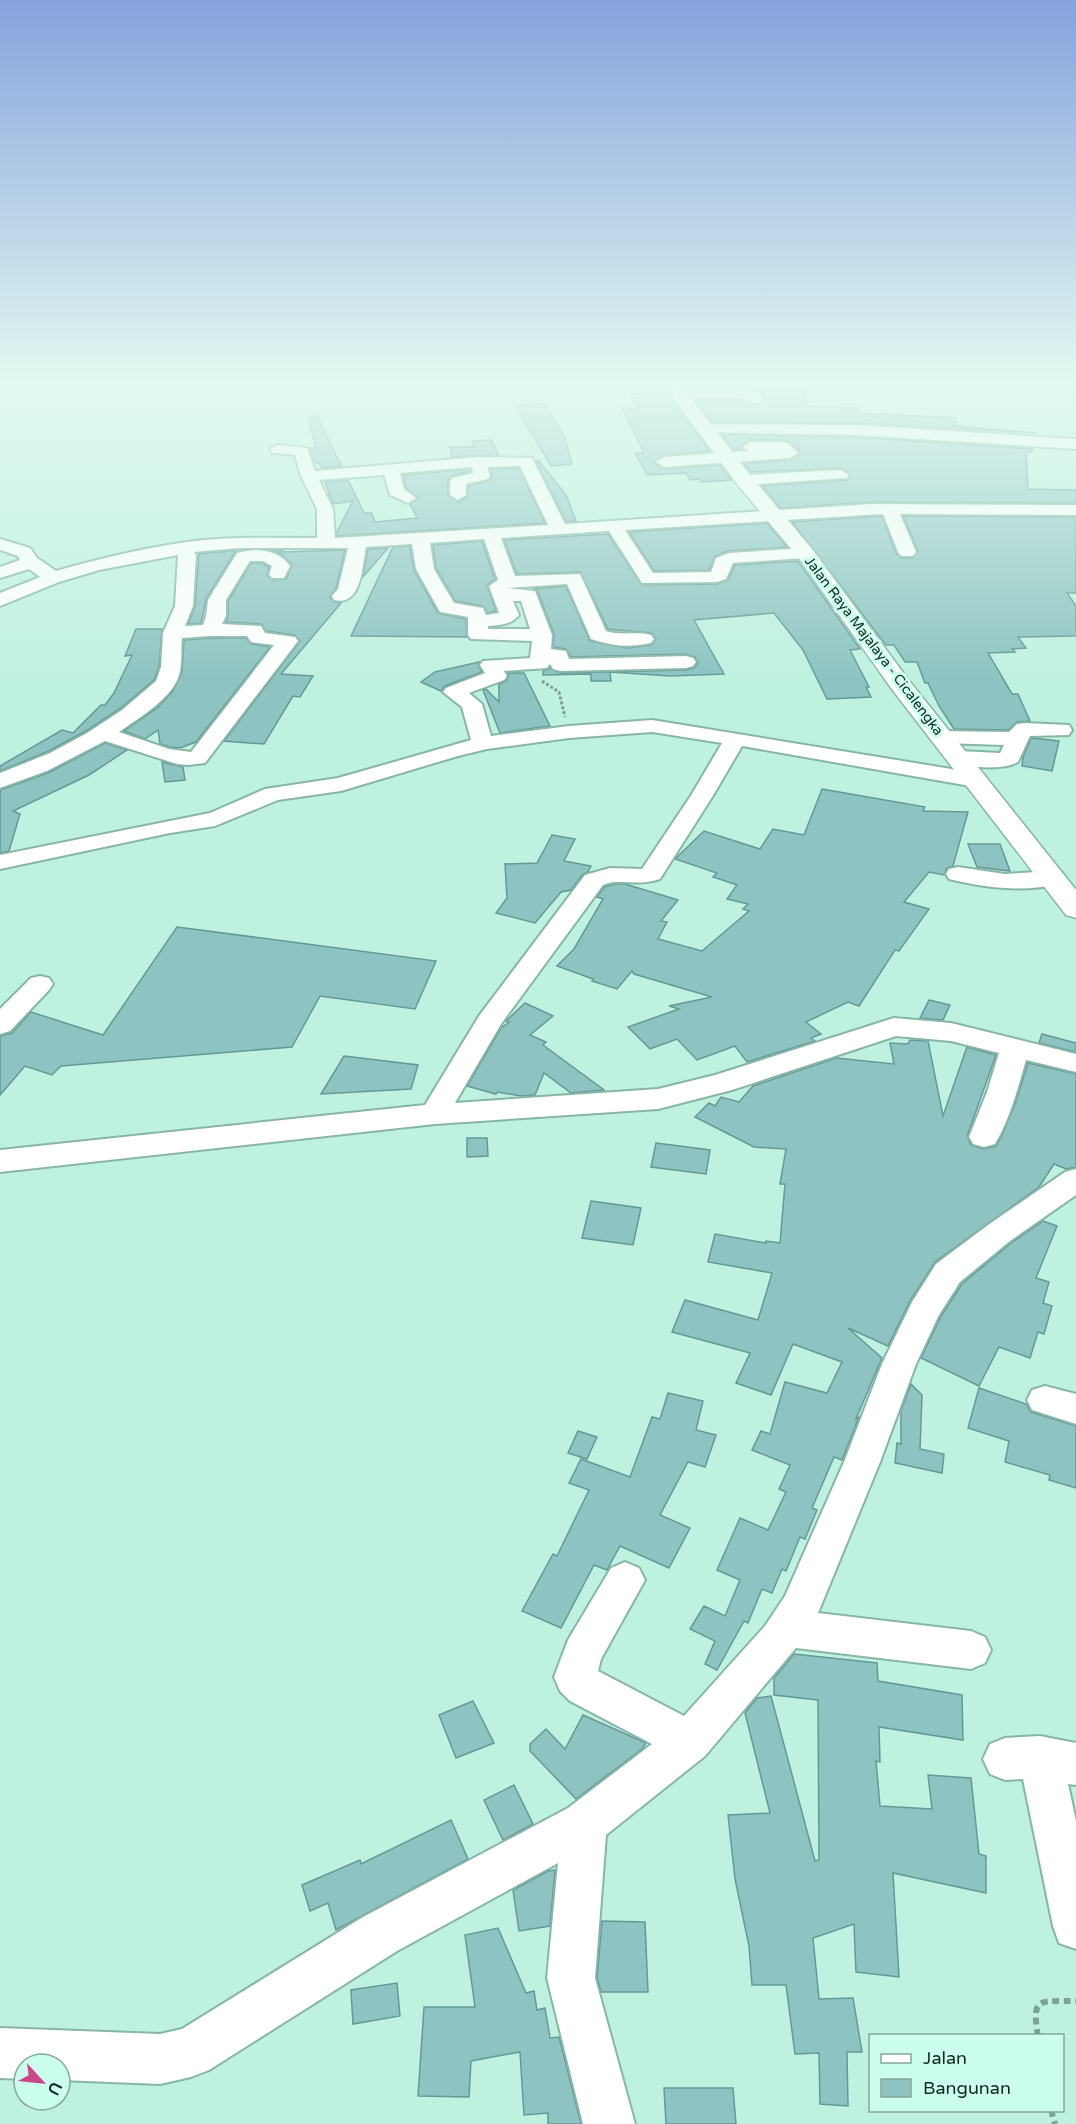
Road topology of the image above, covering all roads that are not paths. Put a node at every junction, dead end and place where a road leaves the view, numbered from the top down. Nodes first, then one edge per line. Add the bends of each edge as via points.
1 (313, 483) edge
2 (394, 483) edge
3 (458, 483) edge
4 (535, 483) edge
5 (747, 483) edge
6 (458, 495) dead end
7 (408, 498) dead end
8 (889, 509) junction
9 (1076, 510) edge
10 (773, 515) junction
11 (614, 525) junction
12 (559, 529) junction
13 (491, 533) junction
14 (420, 538) junction
15 (358, 542) junction
16 (326, 543) junction
17 (0, 544) edge
18 (183, 548) junction
19 (260, 549) junction
20 (907, 552) dead end
21 (805, 553) junction
22 (12, 567) edge
23 (278, 574) dead end
24 (53, 578) junction
25 (505, 589) junction
26 (341, 596) dead end
27 (0, 600) edge
28 (479, 622) junction
29 (210, 630) junction
30 (172, 633) junction
31 (644, 639) dead end
32 (548, 652) junction
33 (686, 662) dead end
34 (1061, 730) dead end
35 (103, 733) junction
36 (942, 737) junction
37 (735, 738) junction
38 (1015, 739) junction
39 (486, 743) junction
40 (959, 758) junction
41 (976, 780) junction
42 (0, 781) edge
43 (0, 862) edge
44 (958, 874) dead end
45 (1053, 878) junction
46 (1076, 909) edge
47 (40, 984) dead end
48 (0, 1025) edge
49 (1015, 1048) junction
50 (1076, 1063) edge
51 (435, 1114) junction
52 (984, 1137) dead end
53 (0, 1161) edge
54 (1076, 1180) edge
55 (625, 1580) dead end
56 (787, 1629) junction
57 (971, 1650) dead end
58 (690, 1741) junction
59 (1040, 1760) edge
60 (584, 1824) junction
61 (1076, 1926) edge
62 (0, 2053) edge
63 (609, 2124) edge

1 - 16 street via 326,509
2 - 7 street via 396,492
3 - 6 street
4 - 12 street
5 - 10 main road, Jalan Raya Majalaya - Cicalengka
8 - 9 street
8 - 10 street
8 - 20 street
10 - 11 street
10 - 21 main road, Jalan Raya Majalaya - Cicalengka
11 - 12 street
11 - 21 street via 648,579 716,577 722,562 729,558
12 - 13 street
13 - 14 street
13 - 25 street
14 - 15 street
14 - 28 street via 425,569 447,608 475,611
15 - 16 street
15 - 26 street via 347,592
16 - 19 street
17 - 22 street via 24,552
18 - 19 street
18 - 24 street
18 - 30 street via 187,555 184,606
19 - 23 street via 279,562
19 - 29 street via 243,557 232,574 217,600
21 - 36 main road, Jalan Raya Majalaya - Cicalengka
22 - 24 street
24 - 27 street
25 - 28 street via 509,616
25 - 31 street via 574,578 598,635 617,641
25 - 32 street via 528,595
28 - 32 street via 479,636
29 - 30 street
29 - 35 street via 254,630 258,639 288,641 199,756 187,758 146,749
30 - 35 street via 172,665 164,683
32 - 33 street
32 - 39 street via 538,664 490,665 497,676 453,692 472,704 482,741
34 - 38 street via 1025,729
35 - 42 street via 32,770
36 - 38 street
36 - 40 main road, Jalan Raya Majalaya - Cicalengka
37 - 39 street via 652,726
37 - 41 street
37 - 51 street via 651,874 637,878 609,873 594,880 494,1013 458,1066
38 - 40 street via 1010,757 1005,760
39 - 43 street via 341,784 273,794 216,819
40 - 41 main road, Jalan Raya Majalaya - Cicalengka
41 - 45 main road, Jalan Raya Majalaya - Cicalengka
44 - 45 street via 1007,883
45 - 46 main road, Jalan Raya Majalaya - Cicalengka
47 - 48 street
49 - 50 street
49 - 51 street via 951,1032 894,1027 722,1083 658,1099
49 - 52 street
51 - 53 street
54 - 56 street via 948,1273 924,1311 899,1364 862,1462 800,1608
55 - 58 street via 583,1653 575,1677 585,1687
56 - 57 street
56 - 58 street
58 - 60 street
59 - 61 street
60 - 62 street via 380,1934 191,2052 160,2059
60 - 63 street via 571,1978

